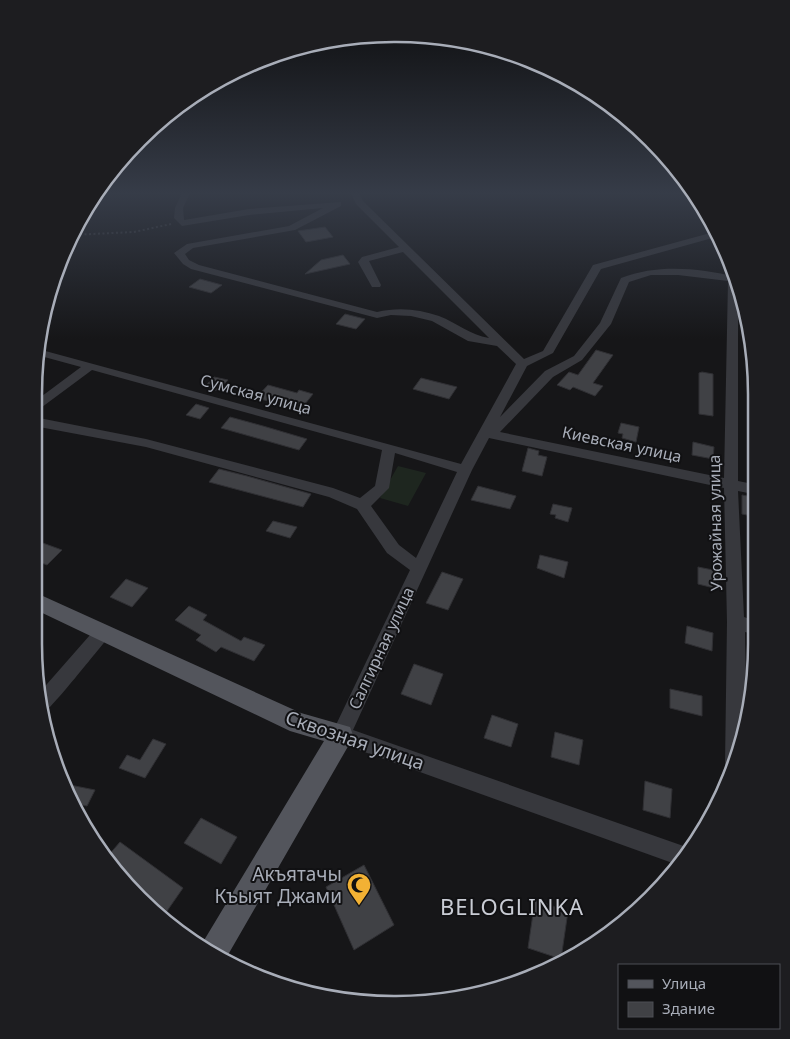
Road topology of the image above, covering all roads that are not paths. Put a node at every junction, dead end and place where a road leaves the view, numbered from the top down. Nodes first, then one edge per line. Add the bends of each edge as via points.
1 (216, 241) edge
2 (400, 241) edge
3 (688, 241) edge
4 (406, 248) junction
5 (728, 278) edge
6 (376, 284) dead end
7 (733, 296) edge
8 (500, 343) junction
9 (45, 354) edge
10 (522, 364) junction
11 (90, 366) junction
12 (42, 402) edge
13 (42, 424) edge
14 (487, 433) junction
15 (389, 447) junction
16 (465, 470) junction
17 (731, 484) junction
18 (748, 487) edge
19 (362, 505) junction
20 (418, 567) junction
21 (42, 604) edge
22 (736, 622) junction
23 (748, 626) edge
24 (103, 632) junction
25 (47, 698) edge
26 (735, 734) edge
27 (341, 735) junction
28 (678, 855) edge
29 (216, 947) edge

1 - 8 street via 190,246 179,253 195,267 377,315 411,313 436,319 472,339
2 - 4 street
3 - 10 street via 597,267 547,353
4 - 6 street via 365,259 363,262
4 - 8 street
5 - 14 street, Урожайная улица via 656,272 625,280 605,324 578,358 549,374
7 - 17 street, Урожайная улица
8 - 10 street
9 - 11 street, Сумская улица
10 - 14 street, Салгирная улица
11 - 12 street
11 - 15 street, Сумская улица
13 - 19 street via 146,443 333,493
14 - 16 street, Салгирная улица
14 - 17 street, Киевская улица
15 - 16 street, Сумская улица
15 - 19 street via 382,488
16 - 20 street, Салгирная улица
17 - 18 street, Киевская улица
17 - 22 street, Урожайная улица
19 - 20 street via 393,548
20 - 27 street, Салгирная улица
21 - 24 main road, Сквозная улица
22 - 23 street
22 - 26 street, Урожайная улица
24 - 25 street
24 - 27 main road, Сквозная улица via 298,723
27 - 28 street, Сквозная улица
27 - 29 main road, Салгирная улица

